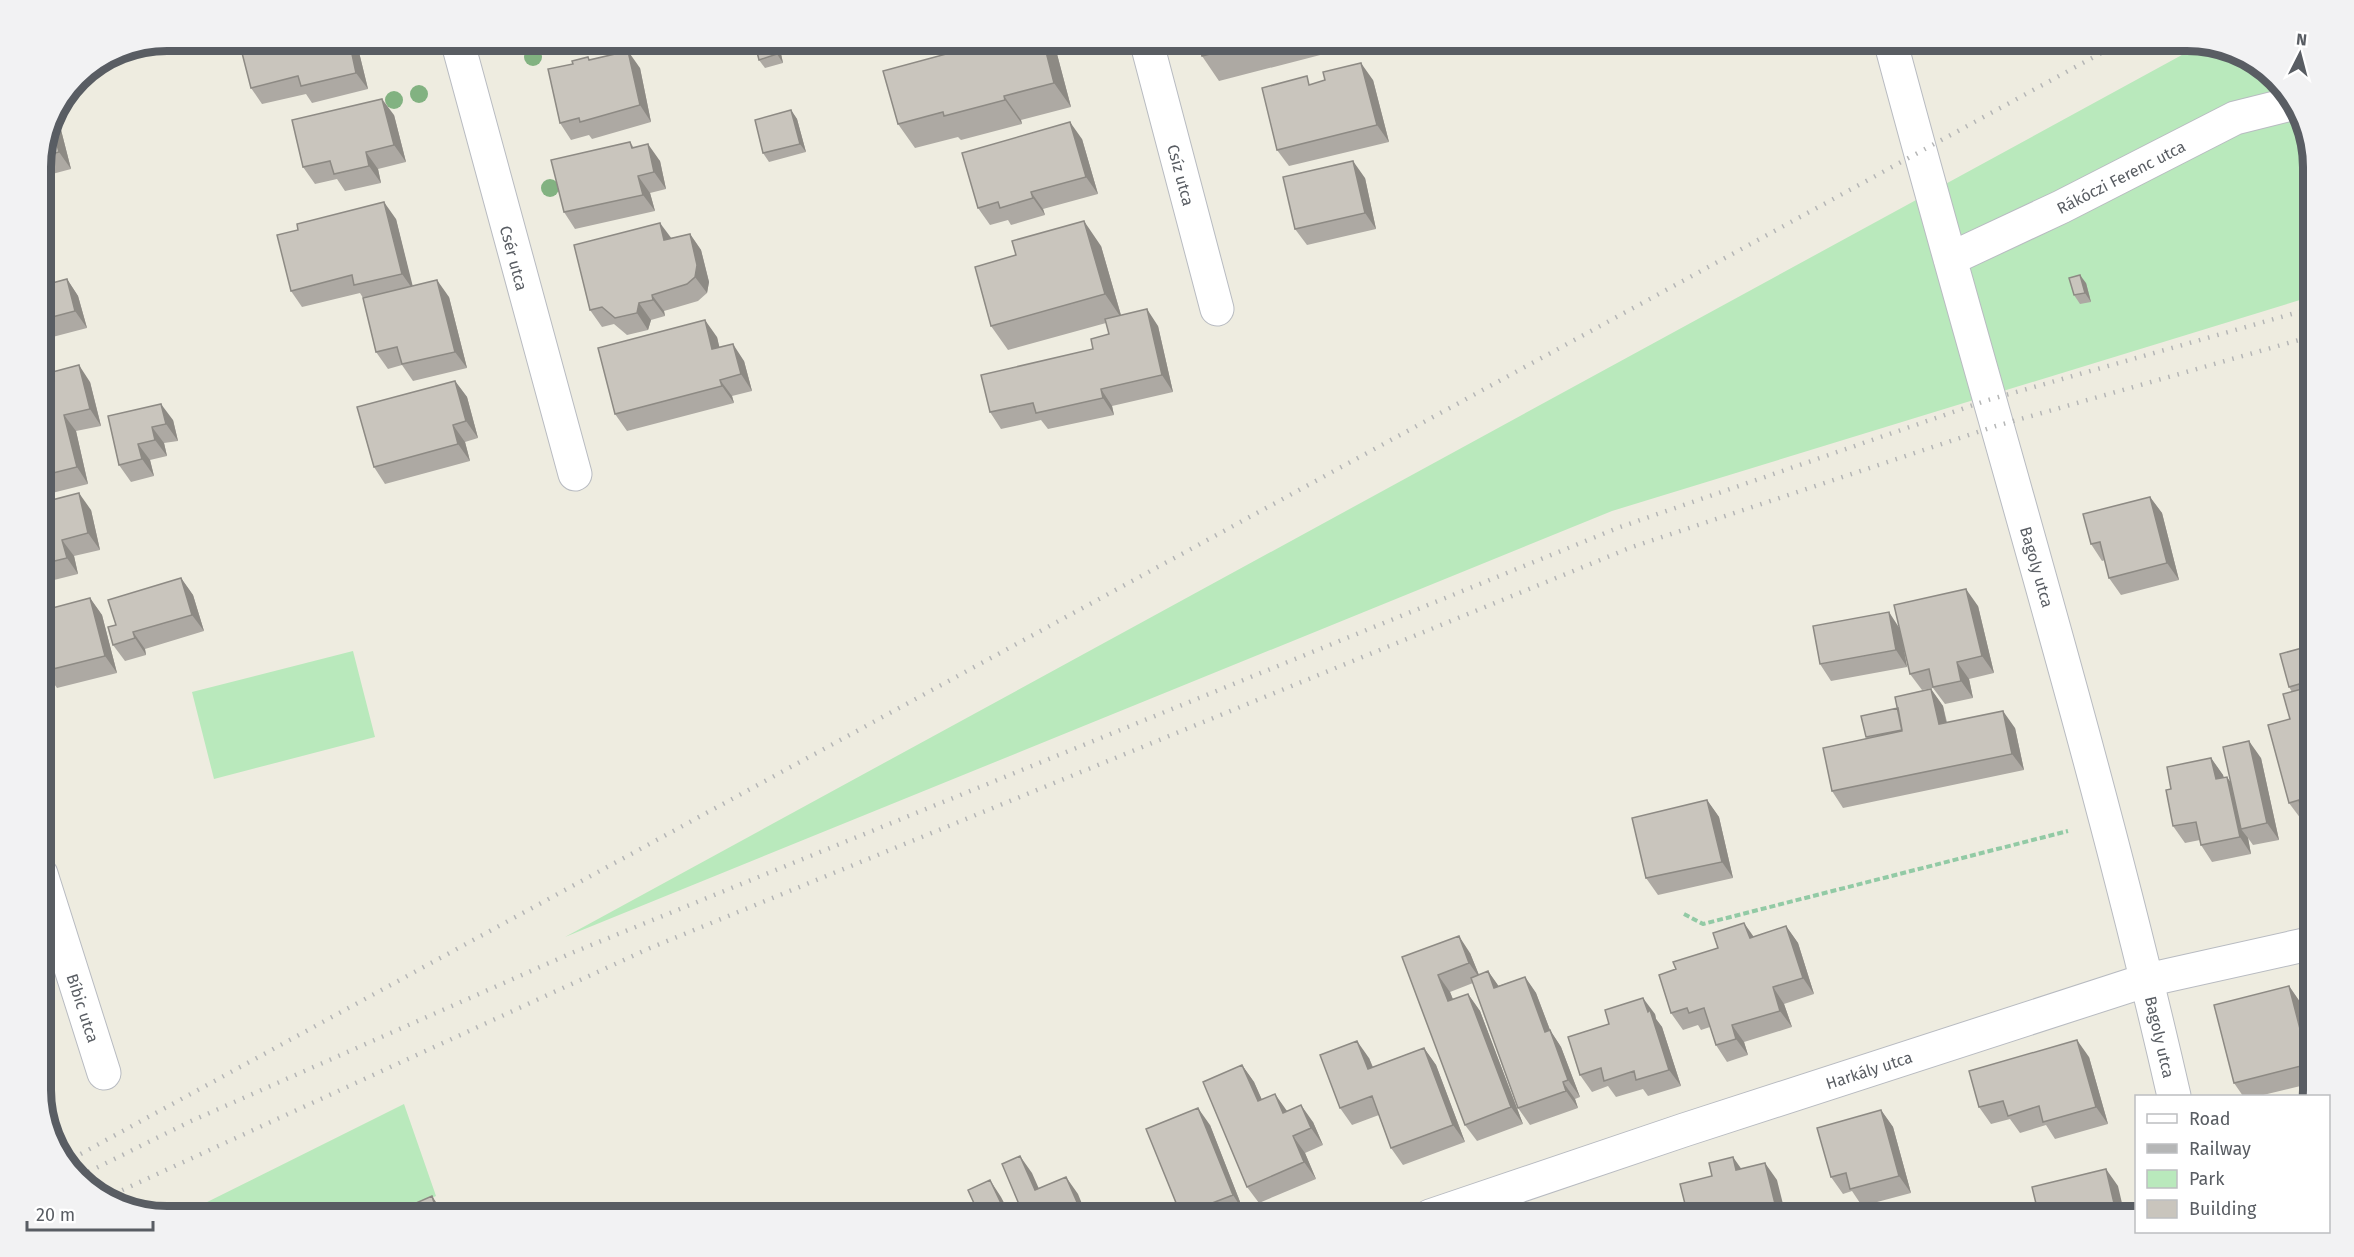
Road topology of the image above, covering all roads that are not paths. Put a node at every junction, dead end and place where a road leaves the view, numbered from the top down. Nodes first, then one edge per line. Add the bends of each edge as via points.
1 (460, 51) edge
2 (1149, 51) edge
3 (1893, 51) edge
4 (2286, 105) edge
5 (1950, 259) junction
6 (1217, 309) dead end
7 (575, 474) dead end
8 (51, 906) edge
9 (2303, 945) edge
10 (2147, 980) junction
11 (104, 1073) dead end
12 (2174, 1095) edge
13 (1460, 1206) edge

1 - 7 street, Csér utca
2 - 6 street, Csíz utca
3 - 5 street, Bagoly utca
4 - 5 street, Rákóczi Ferenc utca via 2235,118
5 - 10 street, Bagoly utca via 2073,691
8 - 11 street, Bíbic utca
9 - 10 street, Harkály utca
10 - 12 street, Bagoly utca
10 - 13 street, Harkály utca

